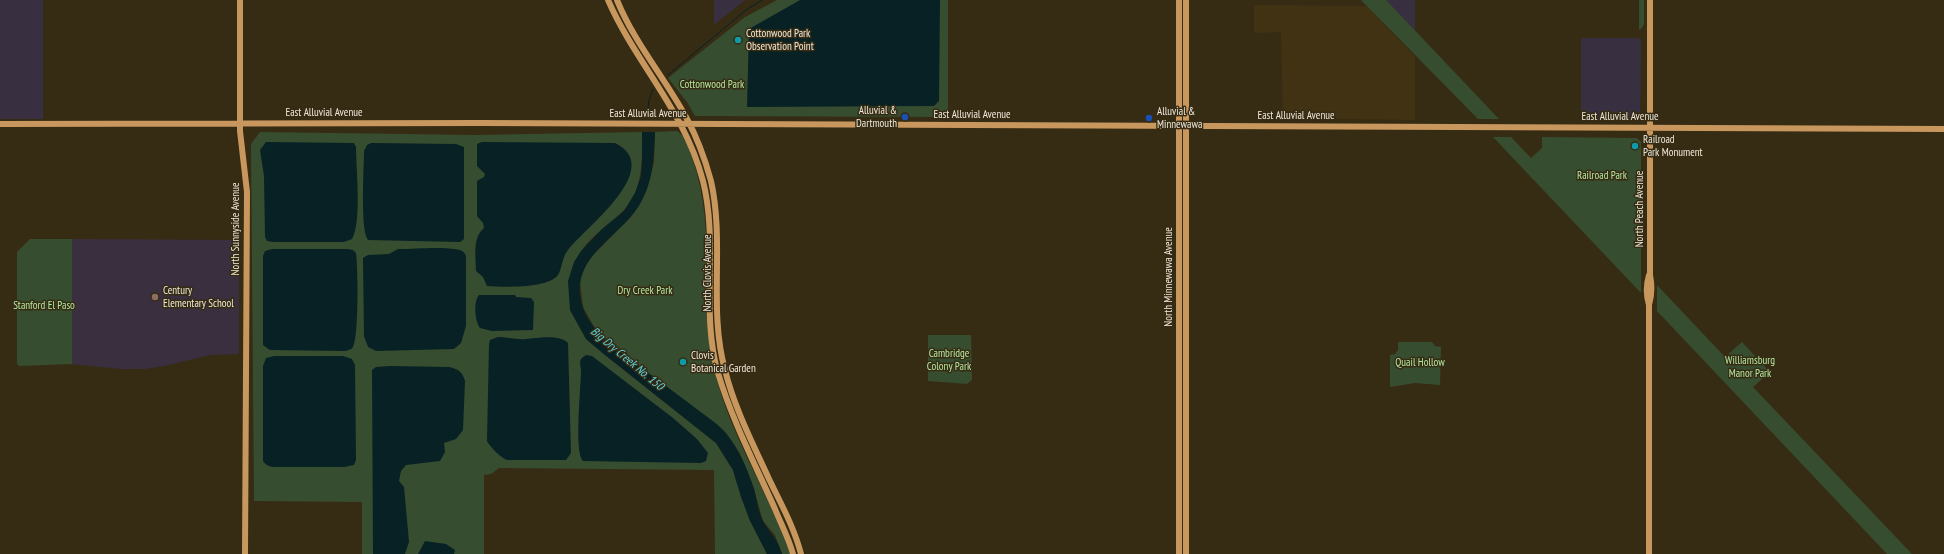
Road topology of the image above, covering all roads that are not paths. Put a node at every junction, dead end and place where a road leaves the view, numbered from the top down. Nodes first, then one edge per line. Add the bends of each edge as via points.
1 (240, 0) edge
2 (617, 0) edge
3 (1179, 0) edge
4 (1186, 0) edge
5 (1650, 0) edge
6 (609, 1) edge
7 (634, 35) junction
8 (239, 123) junction
9 (0, 124) edge
10 (682, 124) junction
11 (690, 124) junction
12 (1179, 126) junction
13 (1186, 126) junction
14 (1650, 128) junction
15 (1944, 129) edge
16 (710, 230) junction
17 (718, 283) junction
18 (245, 554) edge
19 (793, 554) edge
20 (801, 554) edge
21 (1179, 554) edge
22 (1186, 554) edge
23 (1649, 554) edge

1 - 8 main road, North Sunnyside Avenue
2 - 7 main road, North Clovis Avenue
3 - 12 main road, North Minnewawa Avenue
4 - 13 main road, North Minnewawa Avenue
5 - 14 main road, North Peach Avenue
6 - 7 main road via 628,32
6 - 10 main road, North Clovis Avenue via 626,35
7 - 11 main road, North Clovis Avenue
8 - 9 main road, East Alluvial Avenue
8 - 10 main road, East Alluvial Avenue
8 - 18 main road, North Sunnyside Avenue via 247,192
10 - 11 main road, East Alluvial Avenue
10 - 16 main road, North Clovis Avenue via 695,154 703,182
11 - 12 main road, East Alluvial Avenue
11 - 17 main road, North Clovis Avenue via 702,152 715,204
12 - 13 main road, East Alluvial Avenue
12 - 21 main road, North Minnewawa Avenue
13 - 14 main road, East Alluvial Avenue
13 - 22 main road, North Minnewawa Avenue
14 - 15 main road, East Alluvial Avenue
14 - 23 main road, North Peach Avenue via 1650,275 1647,283
16 - 17 main road via 714,244 714,278
16 - 19 main road, North Clovis Avenue via 711,333 717,371
17 - 20 main road, North Clovis Avenue via 719,334 724,370 736,404 790,521

